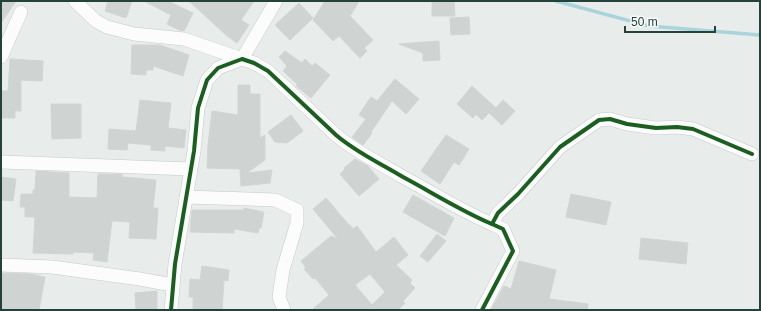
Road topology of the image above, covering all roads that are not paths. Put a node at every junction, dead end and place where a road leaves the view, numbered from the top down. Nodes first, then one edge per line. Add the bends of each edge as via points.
1 (75, 1) edge
2 (276, 1) edge
3 (21, 12) dead end
4 (1, 57) edge
5 (242, 59) junction
6 (752, 154) dead end
7 (1, 162) edge
8 (190, 168) junction
9 (186, 196) junction
10 (492, 224) junction
11 (1, 265) edge
12 (172, 285) junction
13 (171, 310) edge
14 (284, 310) edge
15 (482, 310) edge

1 - 5 street via 96,21 107,27 134,34 184,39
2 - 5 street
3 - 4 street
5 - 8 street via 218,68 207,80 198,108
5 - 10 street via 268,72 336,135 361,154 448,203
6 - 10 street via 693,129 656,128 610,119 599,120 560,147 498,213
7 - 8 street
8 - 9 street
9 - 12 street
9 - 14 street via 275,200 297,210 297,224 283,270 279,297
10 - 15 street via 503,229 513,251
11 - 12 street via 52,267
12 - 13 street

